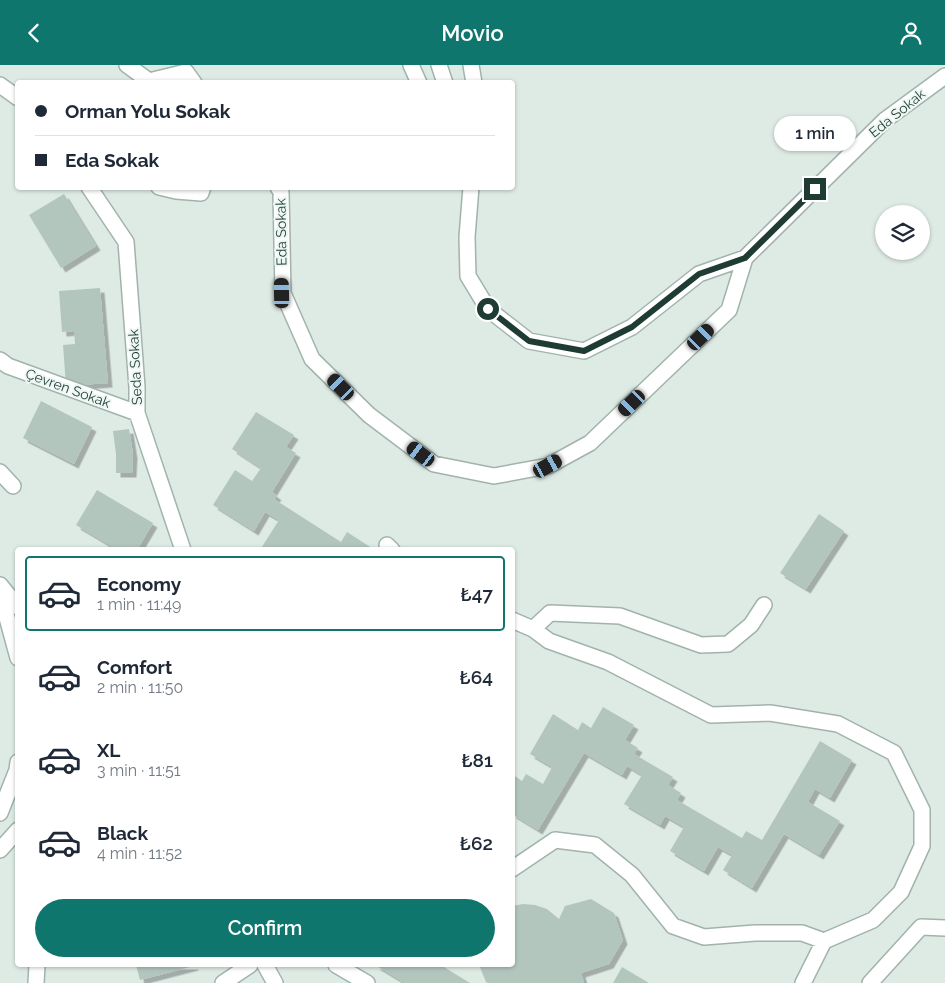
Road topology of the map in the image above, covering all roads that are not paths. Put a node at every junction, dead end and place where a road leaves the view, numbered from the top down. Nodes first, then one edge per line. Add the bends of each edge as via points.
1 (127, 65) edge
2 (411, 65) edge
3 (439, 65) edge
4 (471, 65) edge
5 (192, 73) edge
6 (945, 76) edge
7 (146, 80) edge
8 (159, 80) edge
9 (418, 80) edge
10 (444, 80) edge
11 (474, 80) edge
12 (0, 85) edge
13 (15, 96) edge
14 (91, 190) edge
15 (172, 190) edge
16 (202, 190) edge
17 (280, 190) edge
18 (471, 190) edge
19 (745, 258) junction
20 (0, 360) edge
21 (137, 413) junction
22 (0, 472) edge
23 (13, 486) dead end
24 (182, 547) edge
25 (0, 584) edge
26 (0, 592) edge
27 (15, 603) edge
28 (764, 605) dead end
29 (515, 621) edge
30 (533, 629) junction
31 (15, 647) edge
32 (15, 775) edge
33 (0, 813) edge
34 (0, 818) edge
35 (15, 824) edge
36 (15, 833) edge
37 (0, 850) edge
38 (515, 867) edge
39 (945, 928) edge
40 (824, 941) junction
41 (37, 967) edge
42 (247, 967) edge
43 (266, 967) edge
44 (338, 967) edge
45 (351, 979) edge
46 (36, 983) edge
47 (224, 983) edge
48 (275, 983) edge
49 (367, 983) edge
50 (803, 983) edge
51 (870, 983) edge

1 - 7 street
2 - 9 street
3 - 10 street
4 - 11 street
5 - 8 street
6 - 19 street, Eda Sokak via 885,119
12 - 13 street
14 - 21 street, Seda Sokak via 126,242
15 - 16 street via 201,193
17 - 19 street, Eda Sokak via 282,293 312,359 369,415 434,464 494,476 548,466 590,443 729,310
18 - 19 street via 468,277 488,309 529,341 584,351 632,327 699,274
20 - 21 street, Çevren Sokak via 8,366
21 - 24 street, Seda Sokak
22 - 23 street
25 - 27 street
26 - 31 street
28 - 30 street via 751,625 728,644 701,645 620,616 550,613
29 - 30 street
30 - 40 street via 549,641 608,662 711,715 770,713 838,723 894,753 922,810 922,847 901,892 873,920
32 - 33 street
34 - 35 street
36 - 37 street
38 - 40 street via 555,840 595,845 632,875 673,926 704,937 802,933
39 - 51 street via 921,927
40 - 50 street
41 - 46 street
42 - 47 street
43 - 48 street
44 - 45 street
45 - 49 street

